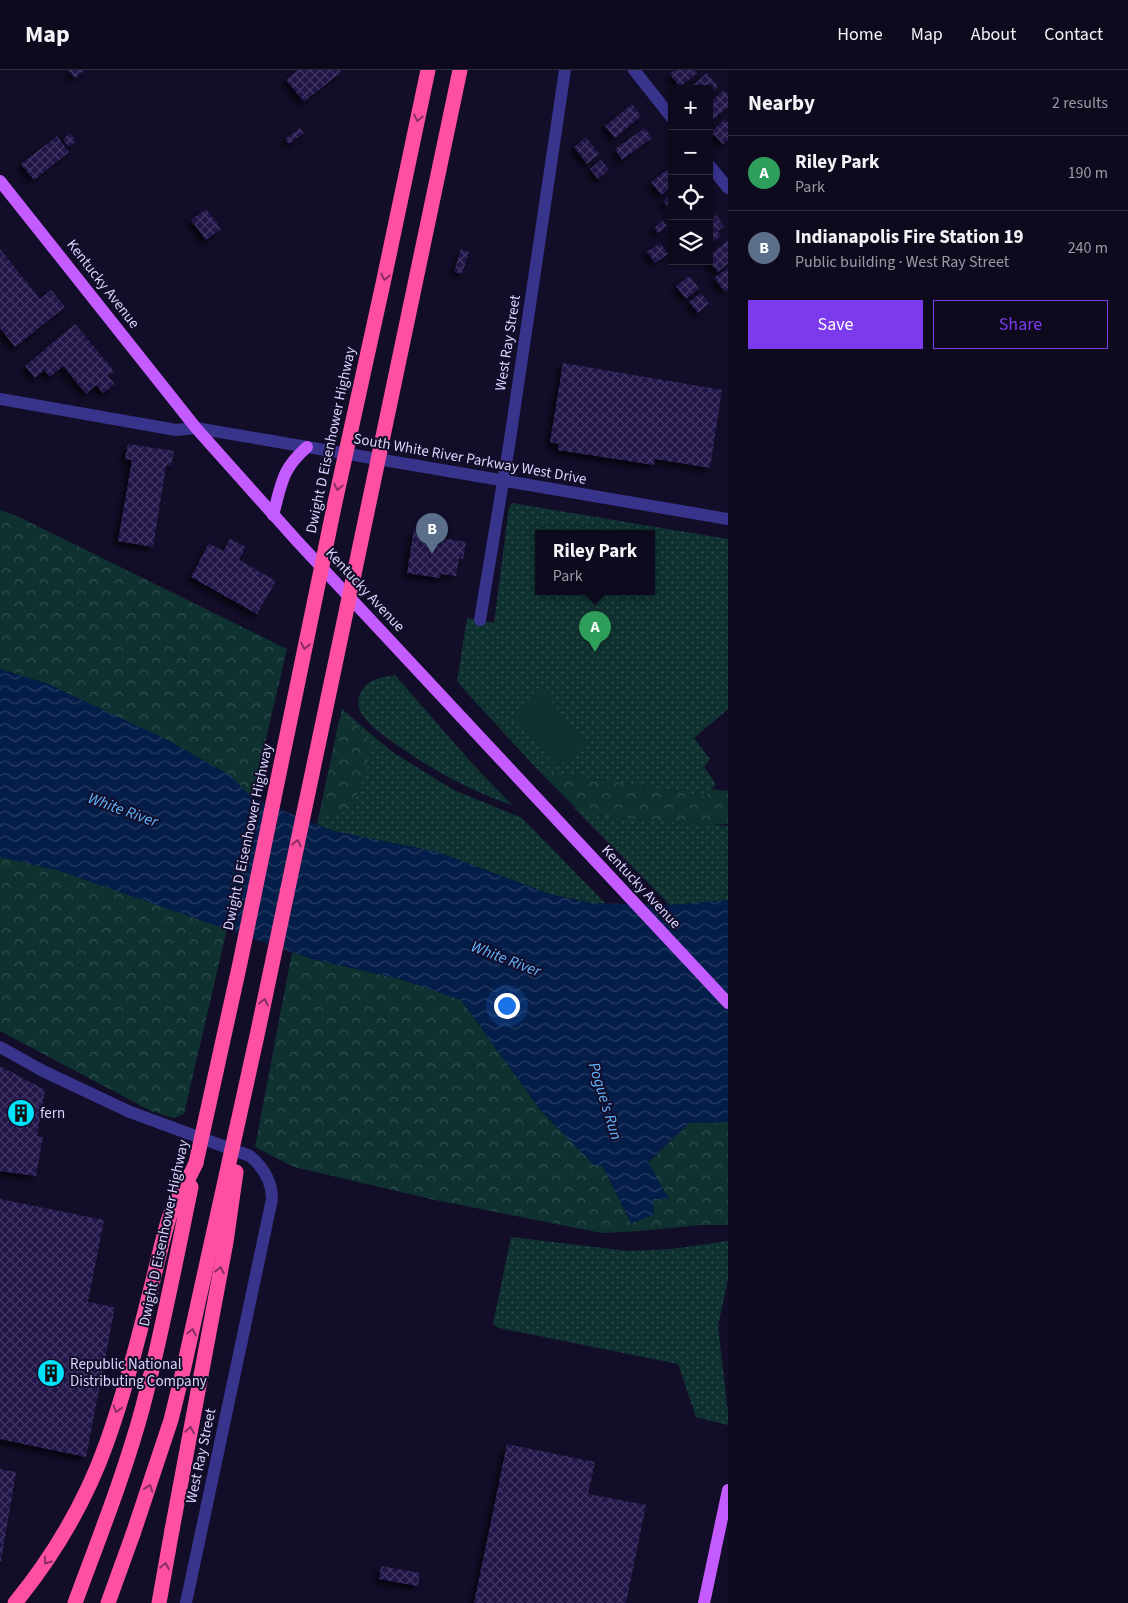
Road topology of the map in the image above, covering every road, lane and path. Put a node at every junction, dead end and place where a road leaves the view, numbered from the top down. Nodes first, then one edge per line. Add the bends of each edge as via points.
1 (428, 70) edge
2 (460, 70) edge
3 (565, 70) edge
4 (634, 70) edge
5 (668, 113) edge
6 (713, 170) edge
7 (0, 181) edge
8 (728, 188) edge
9 (0, 399) edge
10 (196, 428) junction
11 (307, 447) junction
12 (503, 481) junction
13 (273, 514) junction
14 (728, 519) edge
15 (480, 620) dead end
16 (728, 1003) edge
17 (258, 1031) junction
18 (0, 1047) edge
19 (196, 1163) junction
20 (728, 1490) edge
21 (723, 1531) edge
22 (15, 1603) edge
23 (75, 1603) edge
24 (108, 1603) edge
25 (159, 1603) edge
26 (186, 1603) edge
27 (704, 1603) edge

1 -> 19 highway, Dwight D Eisenhower Highway, bridge
17 -> 2 highway, bridge
3 - 12 street, West Ray Street
4 - 5 street
6 - 8 street
7 - 10 main road, Kentucky Avenue
9 - 10 street, South White River Parkway West Drive via 176,430
10 - 11 street, South White River Parkway West Drive
10 - 13 main road, Kentucky Avenue
11 - 12 street, South White River Parkway West Drive
11 - 13 main road via 286,470
12 - 14 street, South White River Parkway West Drive
12 - 15 street, West Ray Street
13 - 16 main road, Kentucky Avenue
24 -> 17 highway, bridge via 155,1473 176,1403
25 -> 17 highway, bridge via 226,1242
18 - 26 street, West Ray Street via 130,1112 250,1156 267,1176 272,1190
19 -> 22 highway via 170,1217 112,1427 94,1474 50,1556
19 - 23 highway, Dwight D Eisenhower Highway via 145,1397 126,1462
20 - 21 main road
21 - 27 main road

